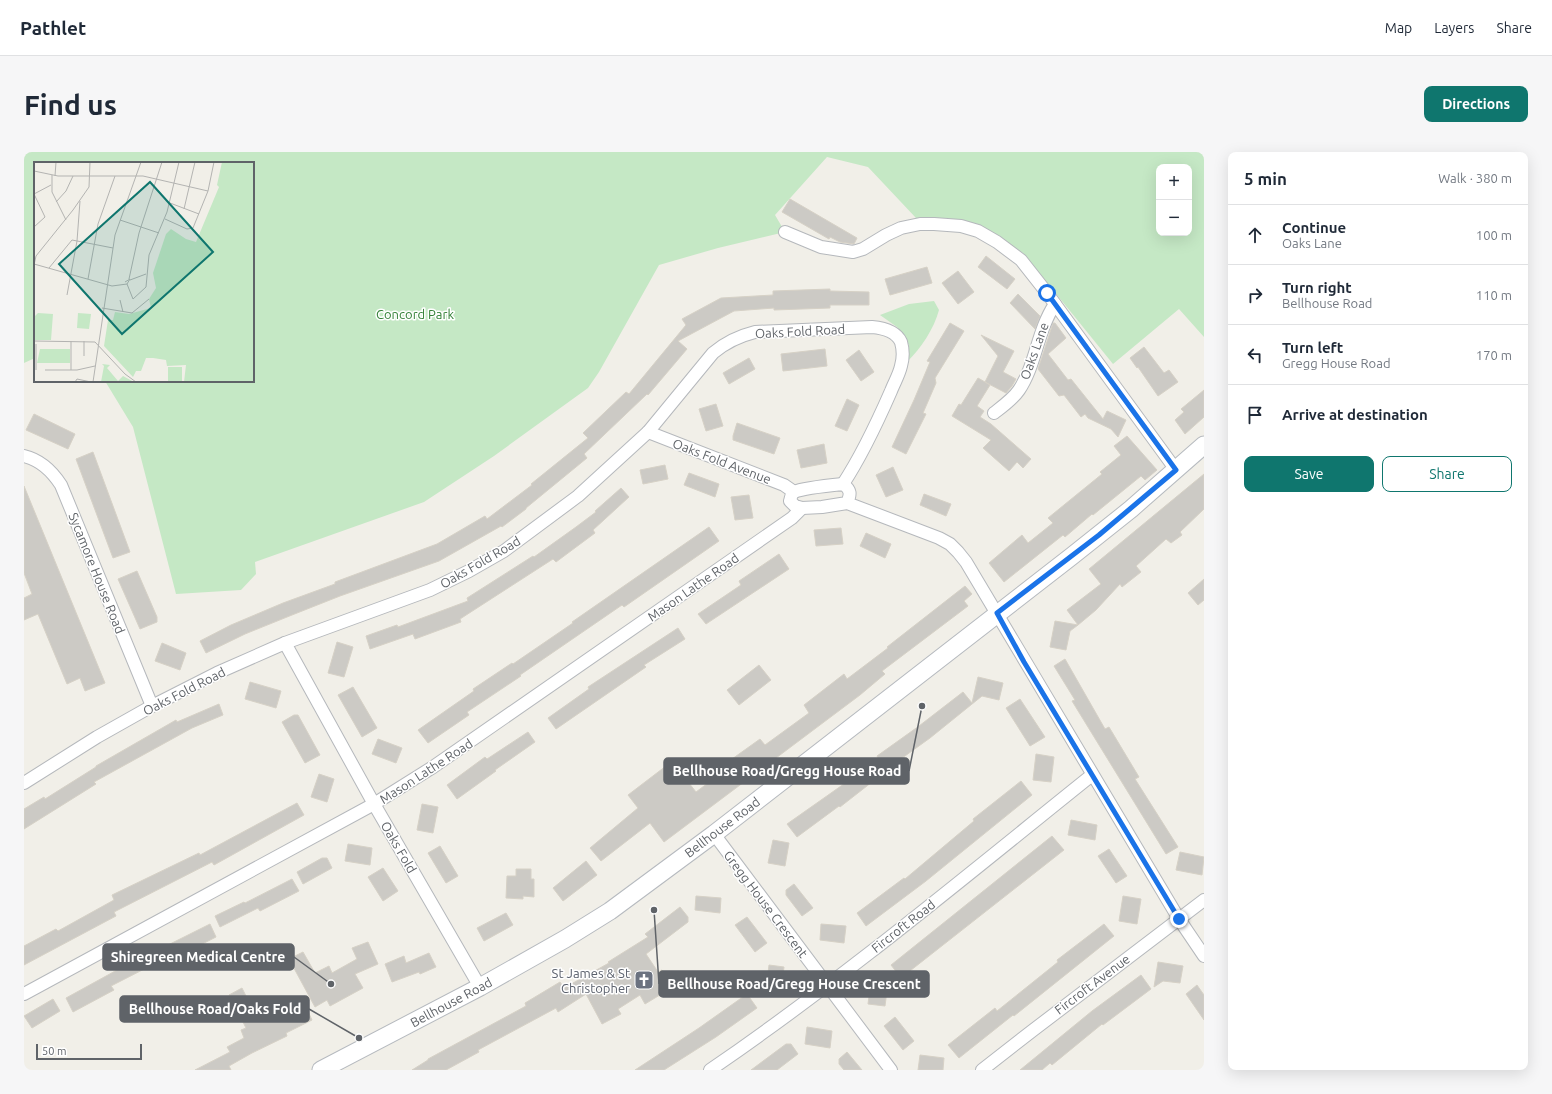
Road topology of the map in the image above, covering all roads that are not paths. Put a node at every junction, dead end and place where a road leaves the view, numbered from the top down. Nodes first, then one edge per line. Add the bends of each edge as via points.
1 (785, 232) dead end
2 (1055, 304) junction
3 (994, 413) dead end
4 (648, 432) junction
5 (1204, 445) edge
6 (24, 456) edge
7 (1176, 470) junction
8 (843, 484) junction
9 (794, 492) junction
10 (847, 503) junction
11 (802, 508) junction
12 (997, 613) junction
13 (285, 643) junction
14 (152, 706) junction
15 (1092, 775) junction
16 (24, 783) edge
17 (374, 804) junction
18 (714, 834) junction
19 (1204, 900) edge
20 (1179, 919) junction
21 (1204, 956) edge
22 (826, 986) junction
23 (480, 987) junction
24 (24, 994) edge
25 (321, 1070) edge
26 (710, 1070) edge
27 (891, 1070) edge
28 (982, 1070) edge

1 - 2 street, Oaks Lane via 821,247 853,252 901,228 920,224 961,226 978,231 1021,260
2 - 3 street, Oaks Lane via 1047,316 1022,385 1010,401
2 - 7 street, Oaks Lane
4 - 8 street, Oaks Fold Road via 713,353 738,337 755,332 872,327 885,329 901,342 901,366 883,410
4 - 9 street, Oaks Fold Avenue via 784,484
4 - 13 street, Oaks Fold Road via 578,496 504,551 430,590
5 - 7 main road, Bellhouse Road
6 - 14 street, Sycamore House Road via 48,469 61,486
7 - 12 main road, Bellhouse Road via 1099,535
8 - 9 street
8 - 10 street via 851,495
9 - 11 street via 790,501
10 - 11 street
10 - 12 street via 950,544 966,562
11 - 17 street, Mason Lathe Road via 792,518 506,718 433,768
12 - 15 street
12 - 18 main road, Bellhouse Road
13 - 14 street, Oaks Fold Road
13 - 17 street, Oaks Fold
14 - 16 street, Oaks Fold Road
15 - 20 street
15 - 22 street, Fircroft Road
17 - 23 street, Oaks Fold
17 - 24 street, Mason Lathe Road
18 - 22 street, Gregg House Crescent
18 - 23 main road, Bellhouse Road via 610,911
19 - 20 street, Fircroft Avenue
20 - 21 street
20 - 28 street, Fircroft Avenue
22 - 26 street, Fircroft Road
22 - 27 street, Gregg House Crescent
23 - 25 main road, Bellhouse Road

